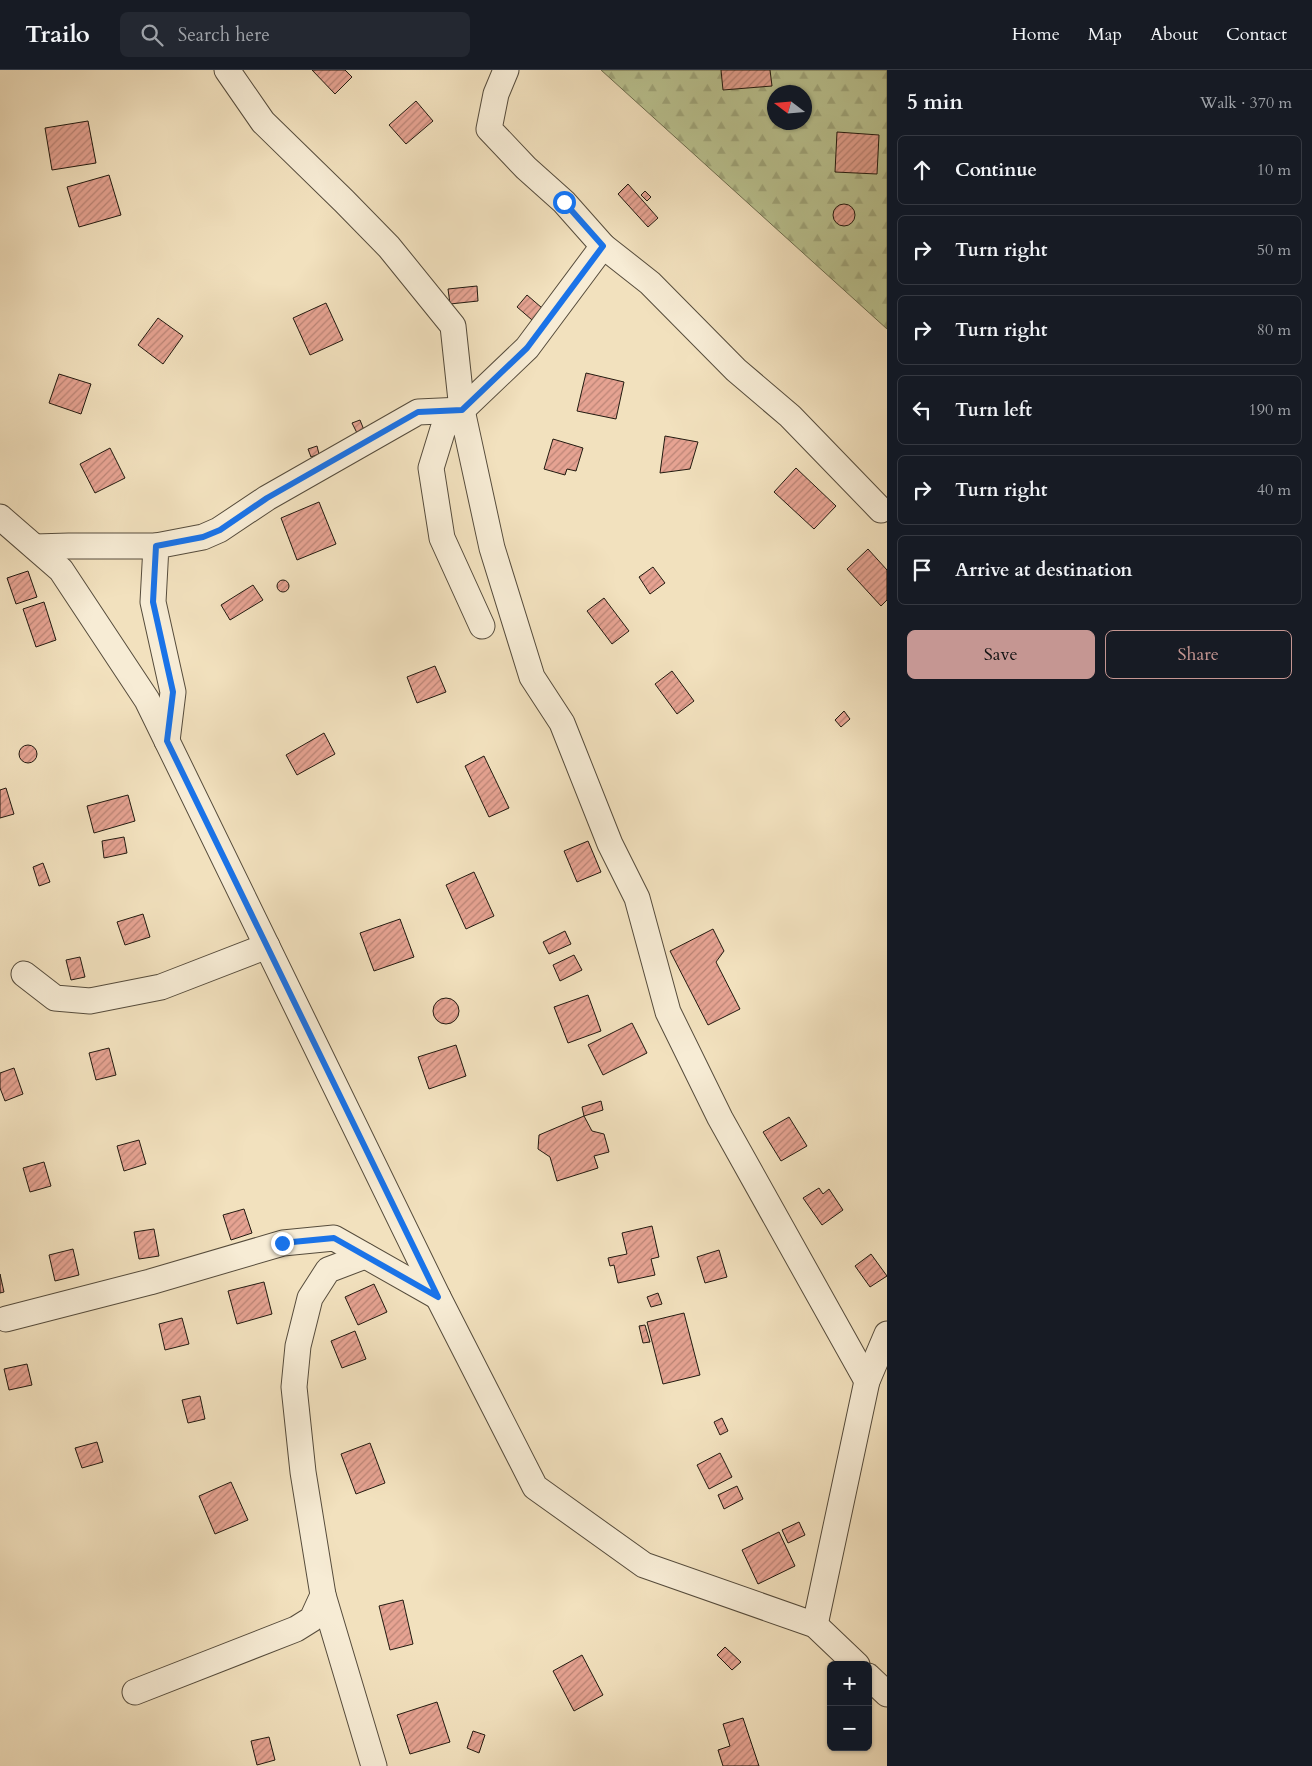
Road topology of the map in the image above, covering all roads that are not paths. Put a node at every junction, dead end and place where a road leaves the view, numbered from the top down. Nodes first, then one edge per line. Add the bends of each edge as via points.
1 (227, 70) edge
2 (506, 70) edge
3 (603, 246) junction
4 (462, 410) junction
5 (881, 510) dead end
6 (0, 517) edge
7 (18, 541) edge
8 (156, 546) junction
9 (482, 626) dead end
10 (167, 741) junction
11 (267, 946) junction
12 (24, 974) dead end
13 (365, 1256) junction
14 (438, 1297) junction
15 (6, 1319) dead end
16 (887, 1334) edge
17 (867, 1381) junction
18 (323, 1595) junction
19 (815, 1625) junction
20 (853, 1661) edge
21 (872, 1680) edge
22 (136, 1692) dead end
23 (887, 1694) edge
24 (374, 1766) edge

1 - 4 street via 263,122 389,247 453,326
2 - 3 street via 496,94 490,128
3 - 4 street via 527,348
3 - 5 street via 650,284 736,370 790,416
4 - 8 street via 418,412 267,498 220,530 203,537
4 - 9 street via 443,429 431,468 442,538
4 - 17 street via 492,548 532,677 562,723 610,844 637,898 668,1012 720,1118
6 - 7 street
7 - 8 street via 69,546
7 - 10 street via 61,570 147,700
8 - 10 street via 153,602 173,692
10 - 11 street
11 - 12 street via 161,987 90,1001 55,998
11 - 14 street
13 - 14 street
13 - 15 street via 334,1238 282,1243 150,1282
13 - 18 street via 328,1270 310,1298 298,1346 294,1387 303,1472
14 - 19 street via 534,1488 644,1565
16 - 17 street
17 - 19 street
18 - 22 street via 312,1619 296,1629
18 - 24 street
19 - 20 street
21 - 23 street

